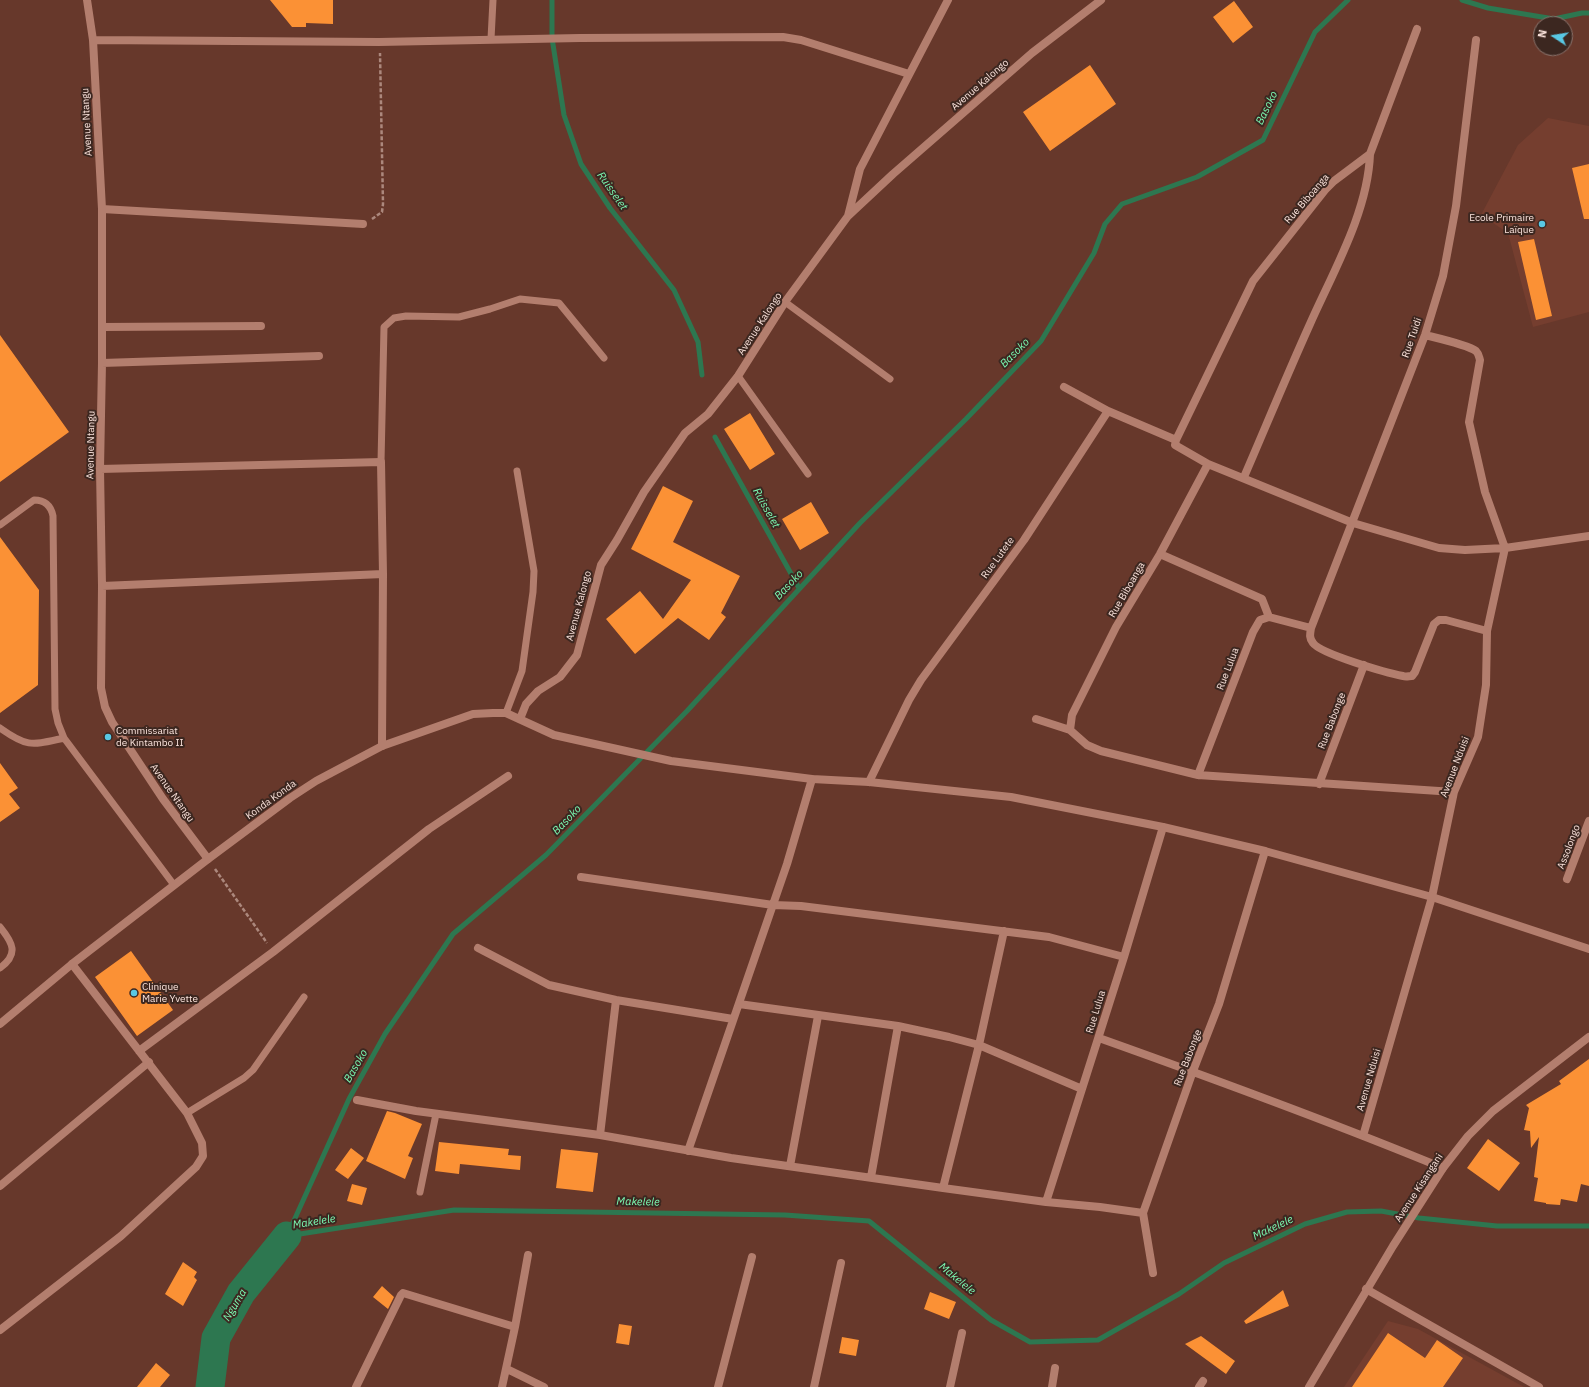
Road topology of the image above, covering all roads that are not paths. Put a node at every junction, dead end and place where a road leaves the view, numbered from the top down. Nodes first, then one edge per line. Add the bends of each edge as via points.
1 (87, 0) edge
2 (493, 0) edge
3 (948, 0) edge
4 (1101, 0) edge
5 (1417, 29) dead end
6 (491, 39) junction
7 (93, 40) junction
8 (1476, 40) dead end
9 (909, 74) junction
10 (1370, 154) junction
11 (102, 210) junction
12 (848, 216) junction
13 (363, 224) road end
14 (785, 302) junction
15 (261, 326) dead end
16 (102, 327) junction
17 (1425, 335) junction
18 (319, 356) dead end
19 (604, 358) dead end
20 (102, 363) junction
21 (738, 376) junction
22 (890, 379) dead end
23 (1064, 387) dead end
24 (1108, 411) junction
25 (1176, 443) junction
26 (381, 462) junction
27 (1208, 464) junction
28 (100, 469) junction
29 (517, 471) dead end
30 (808, 474) dead end
31 (1244, 478) junction
32 (1353, 523) junction
33 (0, 525) edge
34 (1589, 536) edge
35 (1505, 548) junction
36 (1160, 554) junction
37 (383, 574) junction
38 (102, 586) junction
39 (1269, 617) junction
40 (1311, 628) junction
41 (1487, 631) junction
42 (1364, 665) junction
43 (506, 713) junction
44 (520, 719) junction
45 (1036, 719) dead end
46 (0, 728) edge
47 (1070, 730) junction
48 (64, 738) junction
49 (382, 746) junction
50 (1198, 775) junction
51 (508, 776) dead end
52 (812, 779) junction
53 (870, 782) junction
54 (1319, 784) junction
55 (1454, 792) junction
56 (1589, 821) edge
57 (1163, 826) junction
58 (1265, 851) junction
59 (208, 859) junction
60 (581, 877) dead end
61 (1567, 879) dead end
62 (174, 885) junction
63 (1432, 897) junction
64 (773, 905) junction
65 (0, 927) edge
66 (1004, 931) junction
67 (478, 948) dead end
68 (1589, 949) edge
69 (1124, 957) junction
70 (72, 964) junction
71 (0, 968) edge
72 (304, 997) dead end
73 (616, 1000) junction
74 (739, 1004) junction
75 (818, 1016) junction
76 (733, 1019) junction
77 (0, 1024) edge
78 (898, 1026) junction
79 (1589, 1037) edge
80 (1099, 1038) junction
81 (979, 1045) junction
82 (139, 1051) junction
83 (149, 1062) junction
84 (1192, 1071) junction
85 (1082, 1089) junction
86 (357, 1100) dead end
87 (187, 1113) junction
88 (436, 1114) junction
89 (600, 1135) junction
90 (1363, 1136) junction
91 (688, 1151) junction
92 (790, 1166) junction
93 (1442, 1168) junction
94 (872, 1177) junction
95 (0, 1186) edge
96 (943, 1188) junction
97 (420, 1192) dead end
98 (1046, 1202) junction
99 (1143, 1213) junction
100 (528, 1255) dead end
101 (752, 1257) dead end
102 (841, 1263) dead end
103 (1154, 1273) dead end
104 (1366, 1289) junction
105 (515, 1327) junction
106 (0, 1330) edge
107 (962, 1333) dead end
108 (1055, 1368) dead end
109 (507, 1369) junction
110 (356, 1387) edge
111 (502, 1387) edge
112 (544, 1387) edge
113 (718, 1387) edge
114 (814, 1387) edge
115 (950, 1387) edge
116 (1052, 1387) edge
117 (1309, 1387) edge
118 (1539, 1387) edge

1 - 7 street, Avenue Ntangu
2 - 6 lane
3 - 9 street
4 - 12 street, Avenue Kalongo via 1032,53
5 - 10 street
6 - 7 street via 379,42
6 - 9 street via 783,37 801,40
7 - 11 street, Avenue Ntangu
8 - 17 street, Rue Tuidi via 1456,206 1443,276
9 - 12 street via 860,169
10 - 25 street, Rue Biboanga via 1334,181 1253,281
10 - 31 street via 1369,171 1355,224 1288,372
11 - 13 street
11 - 16 street, Avenue Ntangu
12 - 14 street, Avenue Kalongo
14 - 21 street, Avenue Kalongo
14 - 22 lane
15 - 16 street
16 - 20 street, Avenue Ntangu
17 - 32 street, Rue Tuidi
17 - 35 street via 1452,342 1476,351 1479,355 1469,422 1485,492
18 - 20 street
19 - 26 lane via 559,303 520,299 460,317 394,318 384,327
20 - 28 street, Avenue Ntangu
21 - 30 lane
21 - 44 street, Avenue Kalongo via 708,414 685,433 644,492 601,565 577,655 560,677 538,691 526,704
23 - 24 street
24 - 25 street
24 - 53 street, Rue Lutete via 1024,540 921,680
25 - 27 street
26 - 28 street
26 - 37 street
27 - 31 street
27 - 36 street, Rue Biboanga
28 - 38 street, Avenue Ntangu
29 - 43 lane via 534,571 522,671
31 - 32 street
32 - 35 street via 1439,548
32 - 40 street, Rue Tuidi
33 - 48 lane via 34,500 47,504 51,509 54,709
34 - 35 street
35 - 41 street, Avenue Nduisi
36 - 39 street via 1262,600
36 - 47 street, Rue Biboanga via 1106,648 1072,715
37 - 38 street
37 - 49 street
38 - 59 street, Avenue Ntangu via 101,688 105,707 112,722 163,799
39 - 40 street
39 - 50 street, Rue Lulua via 1260,620 1253,632
40 - 42 street via 1310,638 1314,645
41 - 42 street via 1440,620 1434,624 1412,676 1404,677
41 - 55 street, Avenue Nduisi via 1486,684 1478,737
42 - 54 street, Rue Babonge
43 - 44 street, Konda Konda
43 - 49 street, Konda Konda via 473,714
44 - 52 street, Konda Konda via 554,735 671,761
45 - 47 street
46 - 48 lane via 20,741 36,744
47 - 50 street via 1087,745 1100,751
48 - 62 lane
49 - 59 street, Konda Konda via 316,781
50 - 54 street
51 - 82 street via 429,830 273,952
52 - 53 street, Konda Konda
52 - 64 street
53 - 57 street, Konda Konda via 1011,797
54 - 55 street
55 - 63 street, Avenue Nduisi
56 - 61 street, Assolongo
57 - 58 street, Konda Konda
57 - 69 street, Rue Lulua
58 - 63 street, Konda Konda
58 - 84 street, Rue Babonge via 1219,1004
59 - 62 street, Konda Konda
60 - 64 street
62 - 70 street, Konda Konda
63 - 68 street, Konda Konda
63 - 90 street, Avenue Nduisi
64 - 66 street via 801,906
64 - 74 street
65 - 71 lane via 11,942 13,952 8,962
66 - 69 street via 1063,940
66 - 81 street
67 - 73 street via 549,985
69 - 80 street, Rue Lulua
70 - 77 street, Konda Konda
70 - 82 street
72 - 87 lane via 253,1070
73 - 76 street
73 - 89 street
74 - 75 street
74 - 76 street
75 - 78 street
75 - 92 street
76 - 91 street
78 - 81 street
78 - 94 street
79 - 93 street, Avenue Kisangani via 1493,1111
80 - 84 street
80 - 85 street, Rue Lulua
81 - 85 street
81 - 96 street
82 - 83 street
83 - 87 street
83 - 95 street
84 - 90 street
84 - 99 street, Rue Babonge
85 - 98 street, Rue Lulua
86 - 88 street
87 - 106 street via 202,1143 203,1156 196,1166 121,1236
88 - 89 street
88 - 97 lane
89 - 91 street
90 - 93 street
91 - 92 street
92 - 94 street
93 - 104 street, Avenue Kisangani
94 - 96 street
96 - 98 street
98 - 99 street via 1100,1206
99 - 103 street, Rue Babonge
100 - 105 street
101 - 113 street
102 - 114 street
104 - 117 street, Avenue Kisangani
104 - 118 street
105 - 109 street
105 - 110 street via 400,1294
107 - 115 street
108 - 116 street
109 - 111 street
109 - 112 street

